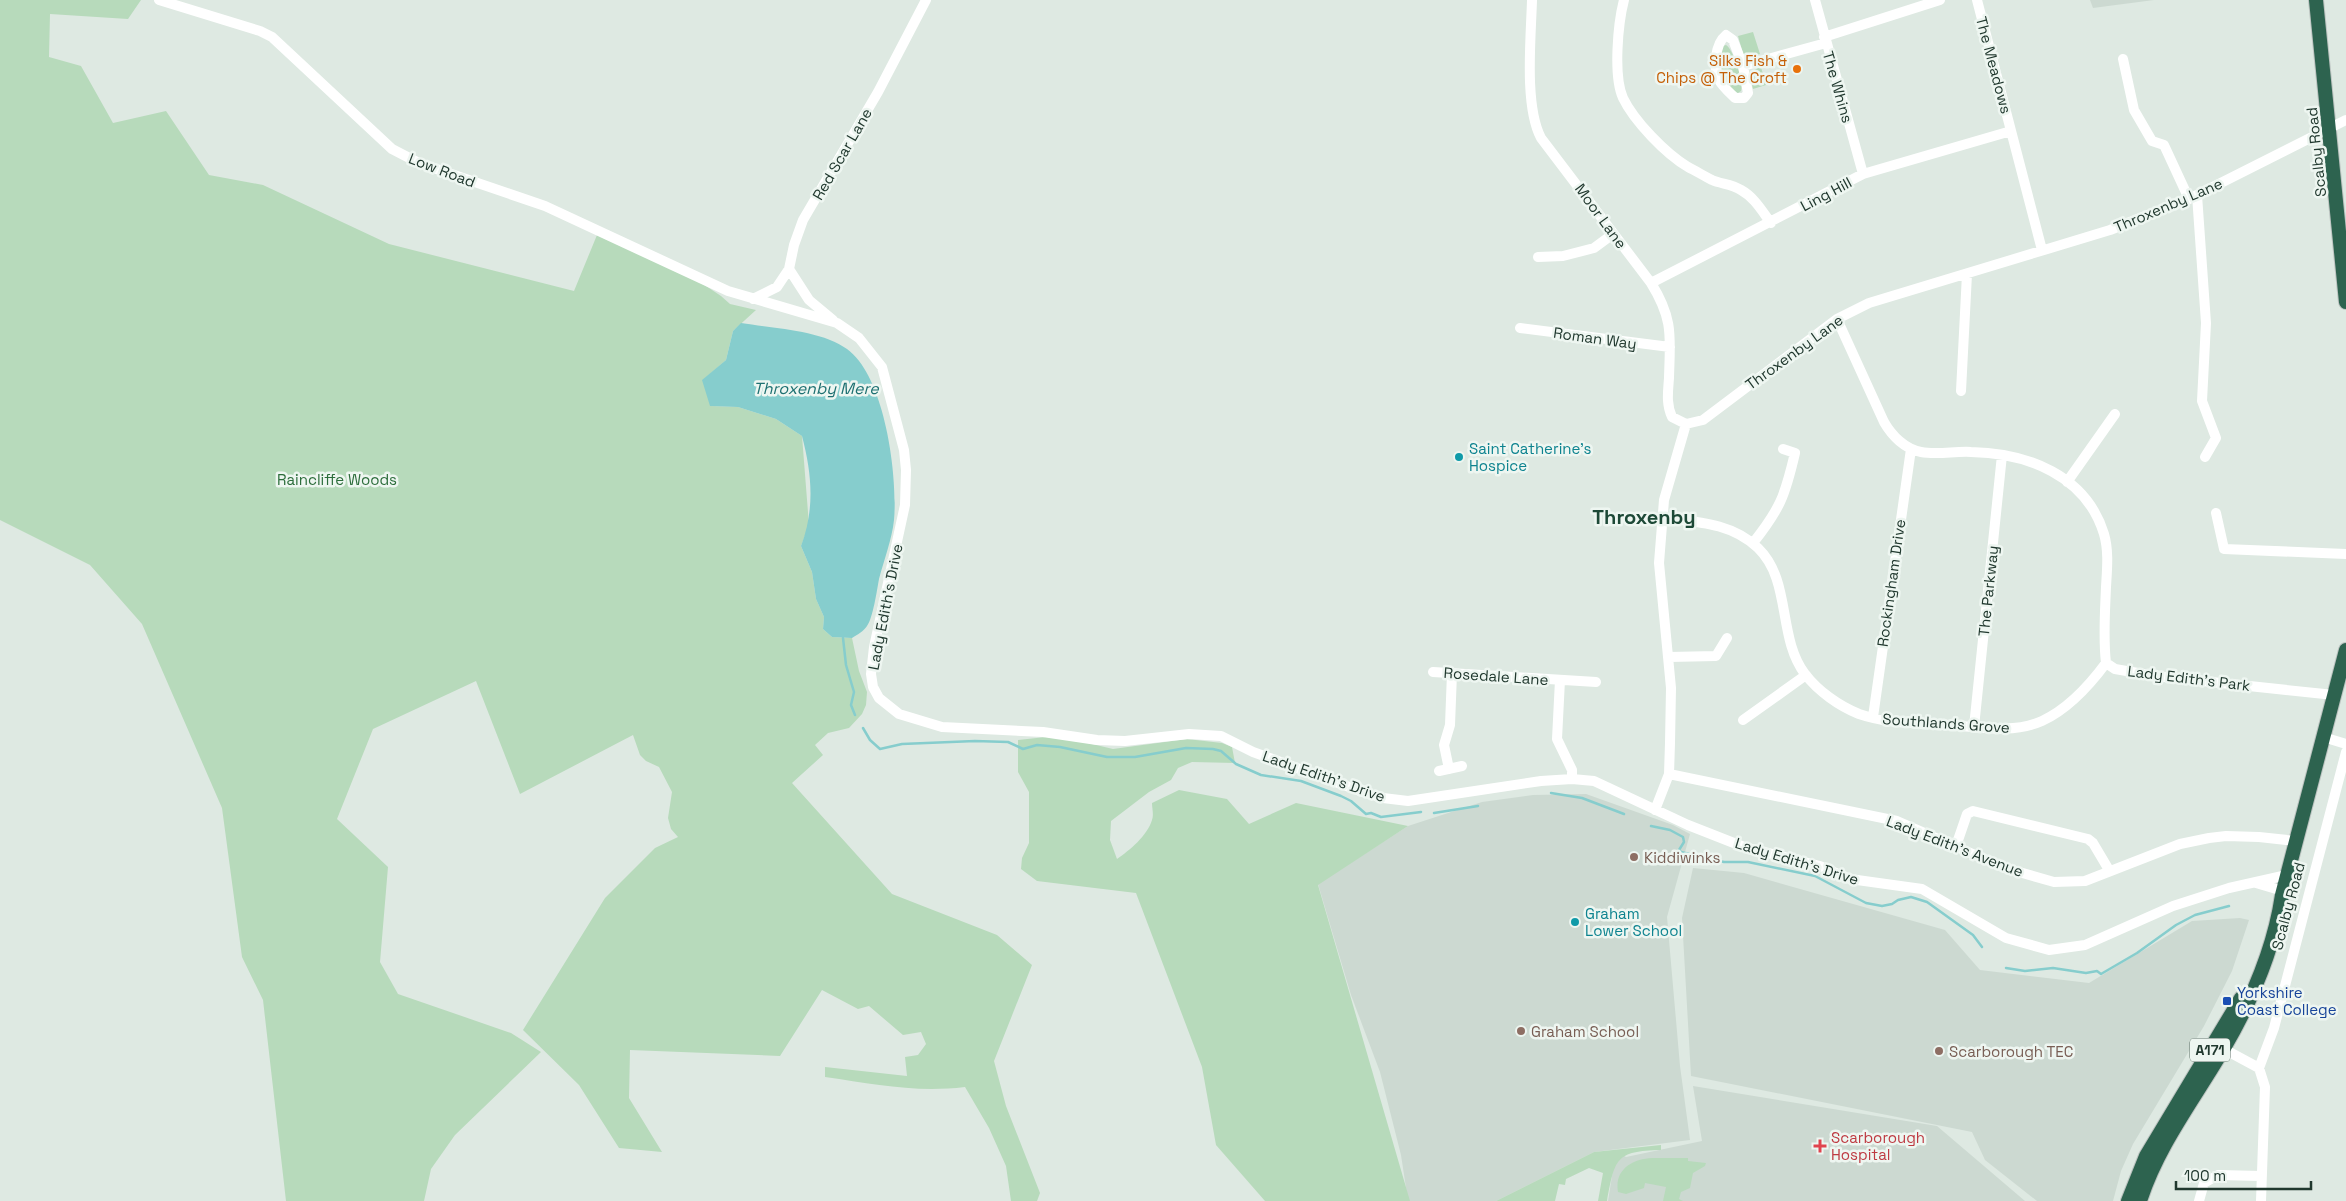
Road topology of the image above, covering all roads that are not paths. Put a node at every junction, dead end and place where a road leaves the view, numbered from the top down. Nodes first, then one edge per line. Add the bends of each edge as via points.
1 (159, 0) edge
2 (926, 0) edge
3 (1532, 0) edge
4 (1624, 0) edge
5 (1815, 0) edge
6 (1940, 0) edge
7 (1977, 0) edge
8 (2316, 0) edge
9 (1825, 40) junction
10 (2123, 59) dead end
11 (1742, 66) junction
12 (2346, 120) edge
13 (2330, 127) junction
14 (2011, 131) junction
15 (1863, 174) junction
16 (2193, 197) junction
17 (1771, 223) junction
18 (2343, 232) edge
19 (1613, 234) junction
20 (2042, 250) junction
21 (1537, 256) dead end
22 (789, 269) junction
23 (1967, 274) junction
24 (1652, 284) junction
25 (753, 299) junction
26 (2346, 302) edge
27 (1837, 319) junction
28 (837, 323) junction
29 (1519, 328) dead end
30 (1670, 348) junction
31 (1962, 390) dead end
32 (2115, 414) dead end
33 (1686, 424) junction
34 (1783, 449) dead end
35 (1911, 449) junction
36 (2002, 455) junction
37 (2205, 457) dead end
38 (2067, 482) junction
39 (2216, 513) dead end
40 (1664, 518) junction
41 (1753, 543) junction
42 (2346, 554) edge
43 (1727, 638) dead end
44 (2346, 650) edge
45 (1669, 657) junction
46 (2106, 663) junction
47 (1433, 672) dead end
48 (1452, 673) junction
49 (1806, 675) junction
50 (1560, 680) junction
51 (1596, 682) dead end
52 (2334, 695) junction
53 (1873, 717) junction
54 (1743, 720) dead end
55 (1974, 727) junction
56 (2323, 737) junction
57 (2346, 744) edge
58 (2346, 752) edge
59 (1462, 766) dead end
60 (1669, 774) junction
61 (1572, 779) junction
62 (1655, 810) junction
63 (2296, 841) junction
64 (1956, 846) junction
65 (2109, 870) junction
66 (2287, 875) junction
67 (2253, 882) junction
68 (2282, 893) junction
69 (2219, 1046) junction
70 (2259, 1068) junction
71 (2261, 1176) junction
72 (2128, 1201) edge
73 (2140, 1201) edge
74 (2199, 1201) edge
75 (2261, 1201) edge

1 - 25 street, Low Road via 272,37 392,149 419,163 545,206 728,291
2 - 22 street, Red Scar Lane via 878,92 803,220
3 - 19 street, Moor Lane via 1531,95 1534,126
4 - 17 street via 1617,53 1622,97 1670,154 1712,180 1740,189 1754,200
5 - 9 street, The Whins
6 - 9 street
7 - 14 street, The Meadows
8 - 13 highway, Scalby Road
9 - 11 street
9 - 15 street, The Whins
10 - 16 street via 2134,110 2152,141 2164,145
11 - 11 street via 1748,93 1744,98 1735,98 1725,89 1716,70 1717,49 1726,35 1733,40
12 - 13 street, Throxenby Lane
13 - 16 street, Throxenby Lane
13 - 18 highway, Scalby Road
14 - 15 street, Ling Hill
14 - 20 street, The Meadows
15 - 17 street, Ling Hill
16 - 20 street, Throxenby Lane via 2110,230
16 - 37 street via 2206,323 2202,401 2216,438
17 - 24 street, Ling Hill
18 - 26 highway, Scalby Road
19 - 21 street via 1594,248 1563,256
19 - 24 street, Moor Lane
20 - 23 street, Throxenby Lane
22 - 25 street, Red Scar Lane via 777,287
22 - 28 street via 809,300
23 - 27 street, Throxenby Lane via 1869,303
23 - 31 street
24 - 30 street, Moor Lane via 1669,320
25 - 28 street, Lady Edith's Drive
27 - 33 street, Throxenby Lane via 1703,420
27 - 35 street via 1889,431
28 - 61 street, Lady Edith's Drive via 859,338 882,366 904,450 905,505 871,674 879,698 899,714 942,727 1043,732 1097,740 1125,741 1189,734 1221,736 1253,752 1363,792 1408,801
29 - 30 street, Roman Way
30 - 33 street, Moor Lane via 1668,405 1672,417
32 - 38 street
33 - 40 street via 1668,482
34 - 41 street via 1795,453 1781,503
35 - 36 street, Lady Edith's Park via 1929,453
35 - 53 street, Rockingham Drive
36 - 38 street, Lady Edith's Park via 2045,466
36 - 55 street, The Parkway
38 - 46 street, Lady Edith's Park via 2093,511 2106,541
39 - 42 street via 2224,549
40 - 41 street, Southlands Grove via 1721,526 1738,532
40 - 45 street via 1659,563
41 - 49 street, Southlands Grove via 1770,561 1794,654
43 - 45 street via 1716,656
44 - 52 highway, Scalby Road / A171
45 - 60 street
46 - 52 street, Lady Edith's Park via 2115,669 2156,676
46 - 55 street, Southlands Grove via 2064,708 2041,721 2008,728
47 - 48 street, Rosedale Lane
48 - 50 street, Rosedale Lane
48 - 59 street via 1444,770
49 - 53 street, Southlands Grove via 1842,705
49 - 54 street
50 - 51 street, Rosedale Lane
50 - 61 street, Rosedale Lane via 1557,739 1572,770
52 - 56 highway, Scalby Road / A171
53 - 55 street, Southlands Grove via 1896,722
56 - 57 street
56 - 63 highway, Scalby Road / A171
58 - 70 street, Scalby Road via 2274,1028
60 - 62 street
60 - 64 street, Lady Edith's Avenue via 1897,821
61 - 62 street, Lady Edith's Drive via 1594,781
62 - 67 street, Lady Edith's Drive via 1744,847 1820,866 1850,879 1922,889 2006,938 2049,950 2085,945 2173,906
63 - 65 street, Lady Edith's Avenue via 2259,837 2209,838 2180,844
63 - 66 highway, Scalby Road / A171
64 - 65 street, Lady Edith's Avenue via 2005,868 2054,882 2085,881
64 - 65 street via 1967,814 1972,811 2088,839
66 - 67 street, Lady Edith's Drive
66 - 68 highway, Scalby Road / A171
67 - 68 street
68 - 69 highway, Scalby Road / A171 via 2277,927 2262,971 2240,1019
69 - 70 street
69 - 72 highway, Scalby Road / A171 via 2146,1156
69 - 73 highway, Scalby Road / A171 via 2157,1158
70 - 71 street via 2265,1087
71 - 74 street via 2218,1174 2204,1182
71 - 75 street

